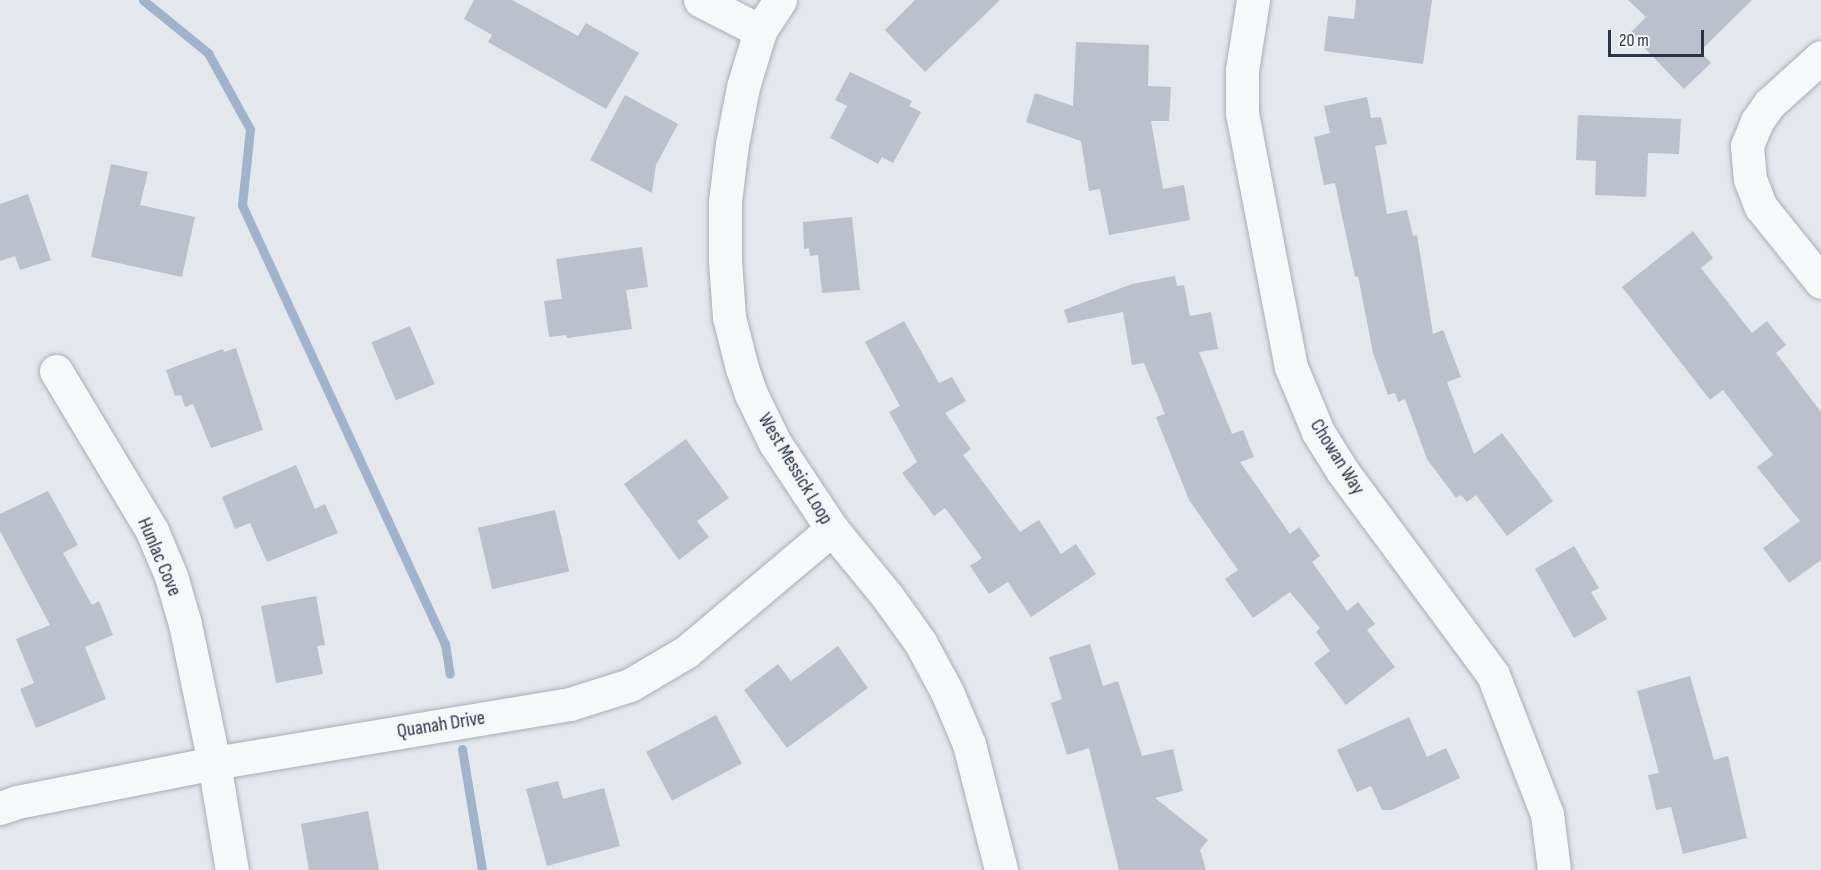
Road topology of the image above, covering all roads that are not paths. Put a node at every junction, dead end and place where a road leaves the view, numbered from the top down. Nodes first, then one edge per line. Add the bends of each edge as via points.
1 (700, 0) edge
2 (780, 0) edge
3 (1253, 0) edge
4 (760, 32) junction
5 (1821, 57) edge
6 (1821, 282) edge
7 (56, 371) dead end
8 (831, 529) junction
9 (214, 763) junction
10 (0, 808) edge
11 (232, 870) edge
12 (1001, 870) edge
13 (1554, 870) edge

1 - 4 street
2 - 4 street, West Messick Loop
3 - 13 street, Chowan Way via 1242,70 1242,113 1291,367 1318,432 1343,472 1493,675 1547,814
4 - 8 street, West Messick Loop via 743,87 725,202 729,316 751,394 775,443
5 - 6 street via 1769,104 1747,146 1750,179 1761,207
7 - 9 street, Hunlac Cove via 152,531 171,576
8 - 9 street, Quanah Drive via 686,652 630,684 570,704
8 - 12 street, West Messick Loop via 894,605 920,642 946,692 969,744
9 - 10 street, Quanah Drive
9 - 11 street, Hunlac Cove

